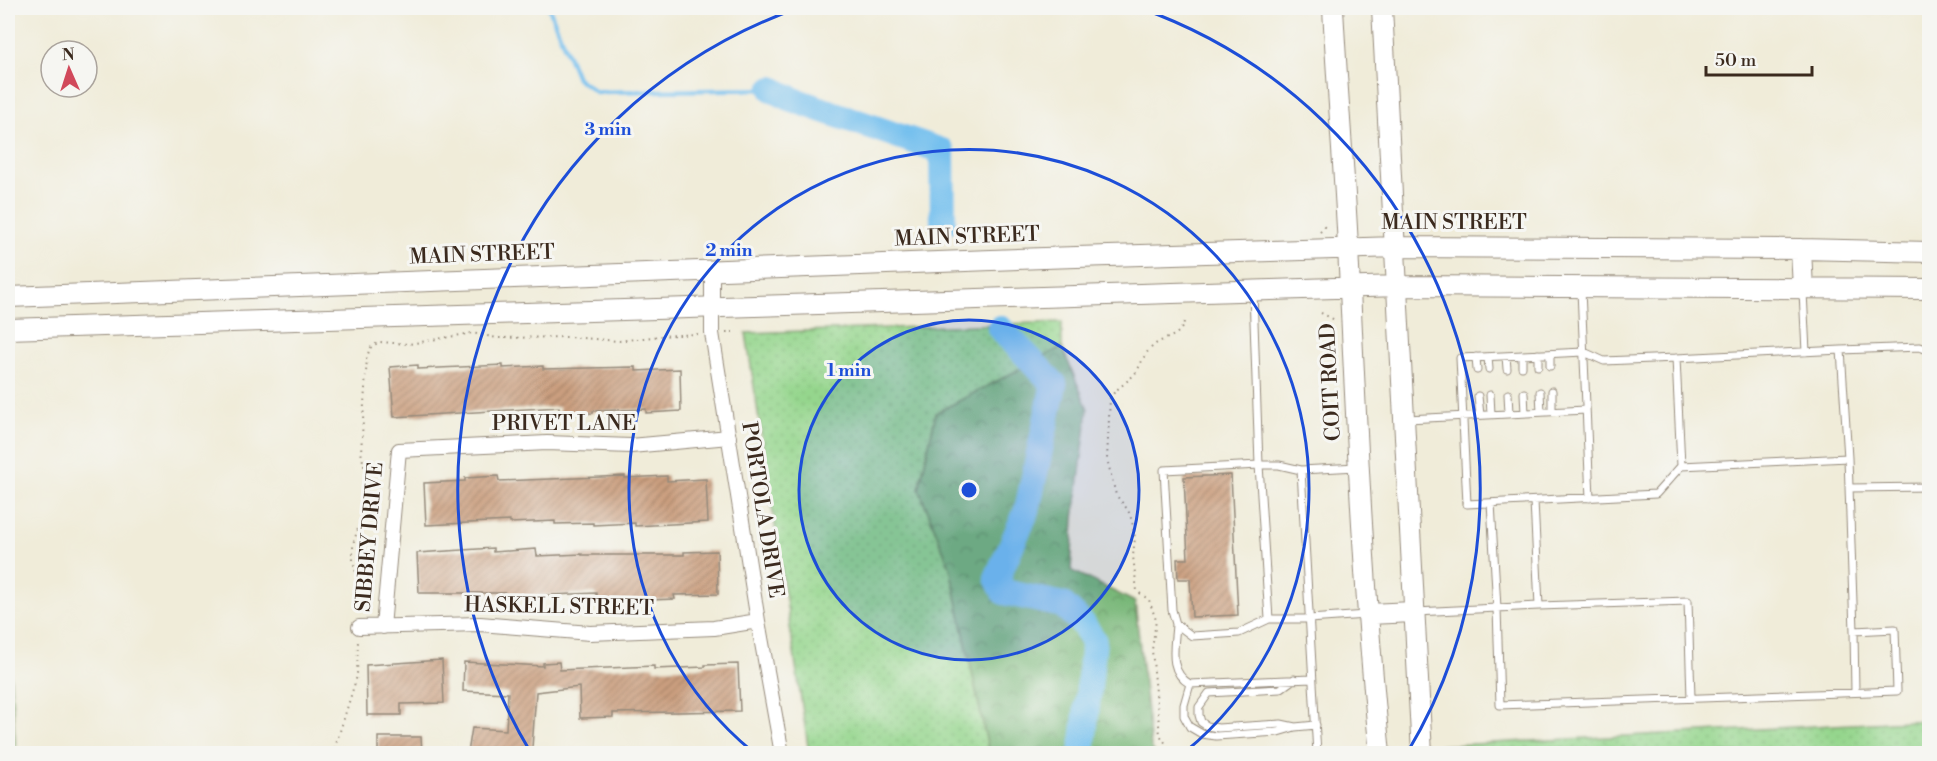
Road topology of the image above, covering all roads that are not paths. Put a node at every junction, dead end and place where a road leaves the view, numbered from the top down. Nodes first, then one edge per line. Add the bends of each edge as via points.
1 (1333, 8) edge
2 (1383, 8) edge
3 (1396, 247) junction
4 (1348, 248) junction
5 (1801, 249) junction
6 (1929, 252) edge
7 (712, 272) junction
8 (1398, 286) junction
9 (1349, 287) junction
10 (1581, 288) junction
11 (1803, 289) junction
12 (1929, 289) edge
13 (1253, 291) junction
14 (8, 297) edge
15 (712, 306) junction
16 (8, 329) edge
17 (1841, 350) junction
18 (1806, 351) junction
19 (1929, 351) edge
20 (1584, 352) junction
21 (1538, 354) junction
22 (1550, 354) junction
23 (1522, 355) junction
24 (1506, 356) junction
25 (1476, 357) junction
26 (1488, 357) junction
27 (1676, 358) junction
28 (1538, 366) dead end
29 (1550, 366) dead end
30 (1522, 367) dead end
31 (1489, 369) dead end
32 (1507, 369) dead end
33 (1477, 370) dead end
34 (1552, 391) dead end
35 (1539, 392) dead end
36 (1524, 393) dead end
37 (1508, 394) dead end
38 (1490, 395) dead end
39 (1479, 396) dead end
40 (1586, 410) junction
41 (1552, 411) junction
42 (1540, 412) junction
43 (1509, 413) junction
44 (1525, 413) junction
45 (1491, 414) junction
46 (1479, 415) junction
47 (1463, 416) junction
48 (1404, 419) junction
49 (729, 437) junction
50 (399, 450) joint
51 (1848, 458) junction
52 (1259, 465) junction
53 (1681, 466) junction
54 (1359, 467) junction
55 (1301, 470) junction
56 (1929, 487) edge
57 (1849, 488) junction
58 (1590, 498) junction
59 (1534, 501) junction
60 (1491, 503) junction
61 (1539, 606) junction
62 (1497, 609) junction
63 (1413, 612) junction
64 (1369, 614) junction
65 (1309, 619) junction
66 (1269, 620) junction
67 (758, 621) junction
68 (1176, 624) junction
69 (359, 627) dead end
70 (383, 627) junction
71 (1854, 631) junction
72 (1294, 679) junction
73 (1312, 679) junction
74 (1190, 684) junction
75 (1855, 692) junction
76 (1691, 698) junction
77 (1316, 725) junction
78 (1294, 727) junction
79 (782, 753) edge
80 (1317, 753) edge
81 (1380, 753) edge
82 (1422, 753) edge

1 - 4 main road, COIT ROAD
2 - 3 main road
3 - 4 main road, MAIN STREET
3 - 5 main road, MAIN STREET
3 - 8 main road
4 - 7 main road, MAIN STREET
4 - 9 main road, COIT ROAD
5 - 6 main road, MAIN STREET
5 - 11 main road
7 - 14 main road, MAIN STREET
7 - 15 street, PORTOLA DRIVE
8 - 9 main road
8 - 10 main road
8 - 48 main road
9 - 13 main road
9 - 54 main road, COIT ROAD
10 - 11 main road
10 - 20 lane
11 - 12 main road
11 - 18 lane
13 - 15 main road
13 - 52 lane
15 - 16 main road
15 - 49 street, PORTOLA DRIVE via 712,333
17 - 18 lane
17 - 19 lane via 1920,346
17 - 51 lane
18 - 27 lane
20 - 22 lane
20 - 27 lane via 1604,361
20 - 40 lane
21 - 22 lane
21 - 23 lane
21 - 28 lane
22 - 29 lane
23 - 24 lane
23 - 30 lane
24 - 26 lane
24 - 32 lane
25 - 26 lane
25 - 33 lane
25 - 47 lane via 1460,358
26 - 31 lane
27 - 53 lane
34 - 41 lane
35 - 42 lane
36 - 44 lane
37 - 43 lane
38 - 45 lane
39 - 46 lane
40 - 41 lane
40 - 58 lane
41 - 42 lane
42 - 44 lane
43 - 44 lane
43 - 45 lane
45 - 46 lane
46 - 47 lane
47 - 48 lane
47 - 60 lane via 1467,504
48 - 63 main road
49 - 50 street, PRIVET LANE via 631,446 547,442
49 - 67 street, PORTOLA DRIVE
50 - 70 street, SIBBEY DRIVE
51 - 53 lane
51 - 57 lane
52 - 55 lane
52 - 66 lane
52 - 68 lane via 1164,470
53 - 58 lane via 1656,494
54 - 55 lane
54 - 64 main road, COIT ROAD
55 - 65 lane
56 - 57 lane
57 - 71 lane
58 - 59 lane
59 - 60 lane
59 - 61 lane
60 - 62 lane
61 - 62 lane
61 - 76 lane via 1688,601
62 - 63 lane
62 - 76 lane via 1500,705
63 - 64 main road
63 - 82 main road
64 - 65 lane
64 - 81 main road, COIT ROAD
65 - 66 lane
65 - 73 lane
66 - 68 lane via 1239,633 1192,636
67 - 70 street, HASKELL STREET via 714,628 591,633 480,624
67 - 79 street, PORTOLA DRIVE
68 - 74 lane via 1176,672
69 - 70 street, HASKELL STREET
71 - 75 lane
71 - 75 lane via 1895,629 1897,691
72 - 73 lane
72 - 74 lane
72 - 78 lane via 1280,689 1209,693 1198,715 1207,726 1218,728 1281,724
73 - 77 lane
74 - 78 lane via 1184,716 1190,727 1202,734 1278,732
75 - 76 lane
77 - 78 lane
77 - 80 lane

